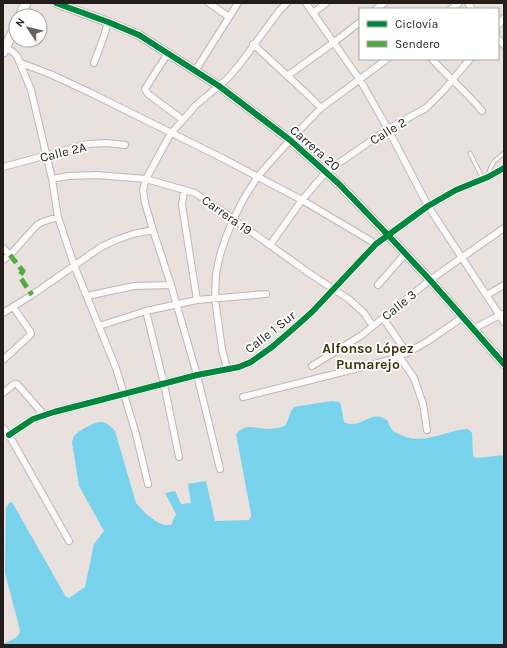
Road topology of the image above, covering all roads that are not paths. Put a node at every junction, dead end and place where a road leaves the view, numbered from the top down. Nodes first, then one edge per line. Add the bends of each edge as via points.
1 (56, 3) edge
2 (208, 3) edge
3 (238, 3) edge
4 (287, 3) edge
5 (306, 3) edge
6 (326, 3) edge
7 (313, 13) junction
8 (228, 18) junction
9 (108, 22) junction
10 (359, 23) edge
11 (333, 43) junction
12 (254, 44) junction
13 (4, 49) edge
14 (168, 53) junction
15 (386, 60) edge
16 (433, 60) edge
17 (469, 60) edge
18 (21, 63) junction
19 (94, 63) dead end
20 (195, 71) junction
21 (287, 76) junction
22 (360, 80) junction
23 (452, 80) junction
24 (219, 86) junction
25 (321, 108) junction
26 (482, 111) dead end
27 (182, 120) junction
28 (388, 129) junction
29 (171, 133) junction
30 (290, 140) junction
31 (125, 145) dead end
32 (470, 153) dead end
33 (504, 153) edge
34 (46, 156) junction
35 (3, 167) edge
36 (504, 168) edge
37 (326, 172) junction
38 (258, 176) junction
39 (485, 178) junction
40 (52, 179) junction
41 (146, 179) junction
42 (184, 191) junction
43 (302, 200) junction
44 (428, 206) junction
45 (58, 217) junction
46 (233, 220) junction
47 (504, 228) edge
48 (153, 230) junction
49 (388, 235) junction
50 (376, 244) junction
51 (270, 245) junction
52 (3, 248) edge
53 (405, 254) junction
54 (10, 255) junction
55 (461, 258) junction
56 (3, 260) edge
57 (74, 266) junction
58 (430, 280) junction
59 (171, 285) junction
60 (378, 285) dead end
61 (504, 285) edge
62 (333, 289) junction
63 (266, 294) dead end
64 (487, 295) junction
65 (87, 296) junction
66 (215, 299) junction
67 (197, 300) junction
68 (176, 306) junction
69 (13, 307) junction
70 (146, 311) junction
71 (3, 313) edge
72 (502, 314) edge
73 (462, 317) junction
74 (383, 318) junction
75 (504, 322) edge
76 (99, 326) junction
77 (373, 326) junction
78 (473, 328) junction
79 (407, 353) junction
80 (399, 356) junction
81 (3, 360) edge
82 (504, 364) edge
83 (312, 366) dead end
84 (227, 369) junction
85 (197, 375) junction
86 (164, 384) junction
87 (3, 393) edge
88 (124, 394) junction
89 (243, 396) dead end
90 (44, 416) junction
91 (3, 428) edge
92 (427, 430) dead end
93 (9, 434) junction
94 (179, 457) dead end
95 (220, 469) dead end
96 (148, 484) dead end
97 (69, 541) dead end

1 - 9 street, Carrera 20
2 - 8 street
3 - 8 street
4 - 12 street
5 - 7 street
6 - 7 street
7 - 11 street
8 - 20 street
9 - 14 street, Carrera 20 via 139,35
9 - 19 street
10 - 11 street
11 - 21 street
11 - 22 street
12 - 21 street
12 - 24 street via 228,79
13 - 18 street via 13,52
14 - 20 street, Carrera 20
14 - 27 street via 145,89
15 - 22 street
16 - 23 street
17 - 23 street, Calle 2
18 - 29 street via 93,94
18 - 34 street via 31,90
20 - 24 street, Carrera 20
21 - 25 street
22 - 25 street
22 - 28 street
23 - 26 street
23 - 28 street, Calle 2 via 426,108
24 - 27 street
24 - 30 street, Carrera 20
25 - 30 street
27 - 29 street
28 - 37 street, Calle 2
28 - 44 street
29 - 38 street
29 - 41 street
30 - 37 street, Carrera 20
30 - 38 street
31 - 34 street, Calle 2A via 88,144
32 - 39 lane
33 - 39 lane via 490,167
34 - 35 street, Calle 2A
34 - 40 street
36 - 39 street, Calle 1 Sur
37 - 43 street, Calle 2
37 - 49 street, Carrera 20
38 - 43 street
38 - 46 street
39 - 44 street, Calle 1 Sur via 456,190
40 - 41 street, Carrera 19 via 97,175
40 - 45 street
41 - 42 street, Carrera 19
41 - 48 street via 143,190
42 - 46 street, Carrera 19 via 195,194
42 - 67 street via 182,205
43 - 50 street
43 - 51 street, Calle 2
44 - 49 street, Calle 1 Sur
44 - 55 street
45 - 54 street via 37,225
45 - 57 street
46 - 51 street, Carrera 19
46 - 66 street via 220,255
47 - 55 street, Calle 3
48 - 57 street via 116,240
48 - 59 street
49 - 50 street, Calle 1 Sur
49 - 53 street, Carrera 20
50 - 62 street, Calle 1 Sur
51 - 62 street, Carrera 19
52 - 54 street
53 - 58 street, Carrera 20
53 - 60 street
54 - 56 street
55 - 58 street, Calle 3
55 - 64 street
57 - 65 street
57 - 69 street
58 - 73 street, Carrera 20
58 - 74 street, Calle 3
59 - 65 street via 134,286
59 - 68 street
61 - 64 street
62 - 77 street, Carrera 19 via 350,300
62 - 84 street, Calle 1 Sur via 312,312 272,347 251,362
63 - 66 street
64 - 72 street
65 - 76 street
66 - 67 street
66 - 84 street
67 - 68 street
68 - 70 street
68 - 85 street
69 - 71 street
69 - 81 street via 31,334
70 - 76 street
70 - 86 street
72 - 75 street
72 - 78 street
73 - 78 street, Carrera 20
73 - 79 street
74 - 77 street, Calle 3
74 - 79 street
76 - 88 street
77 - 83 street, Calle 3
78 - 82 street, Carrera 20
79 - 80 street
80 - 89 street via 359,369
80 - 92 street via 414,378 423,404
84 - 85 street, Calle 1 Sur
85 - 86 street, Calle 1 Sur
85 - 95 street
86 - 88 street, Calle 1 Sur
86 - 94 street
87 - 90 street via 17,384
88 - 90 street, Calle 1 Sur
88 - 96 street
90 - 93 street, Calle 1 Sur via 33,419
91 - 93 street
93 - 97 street

